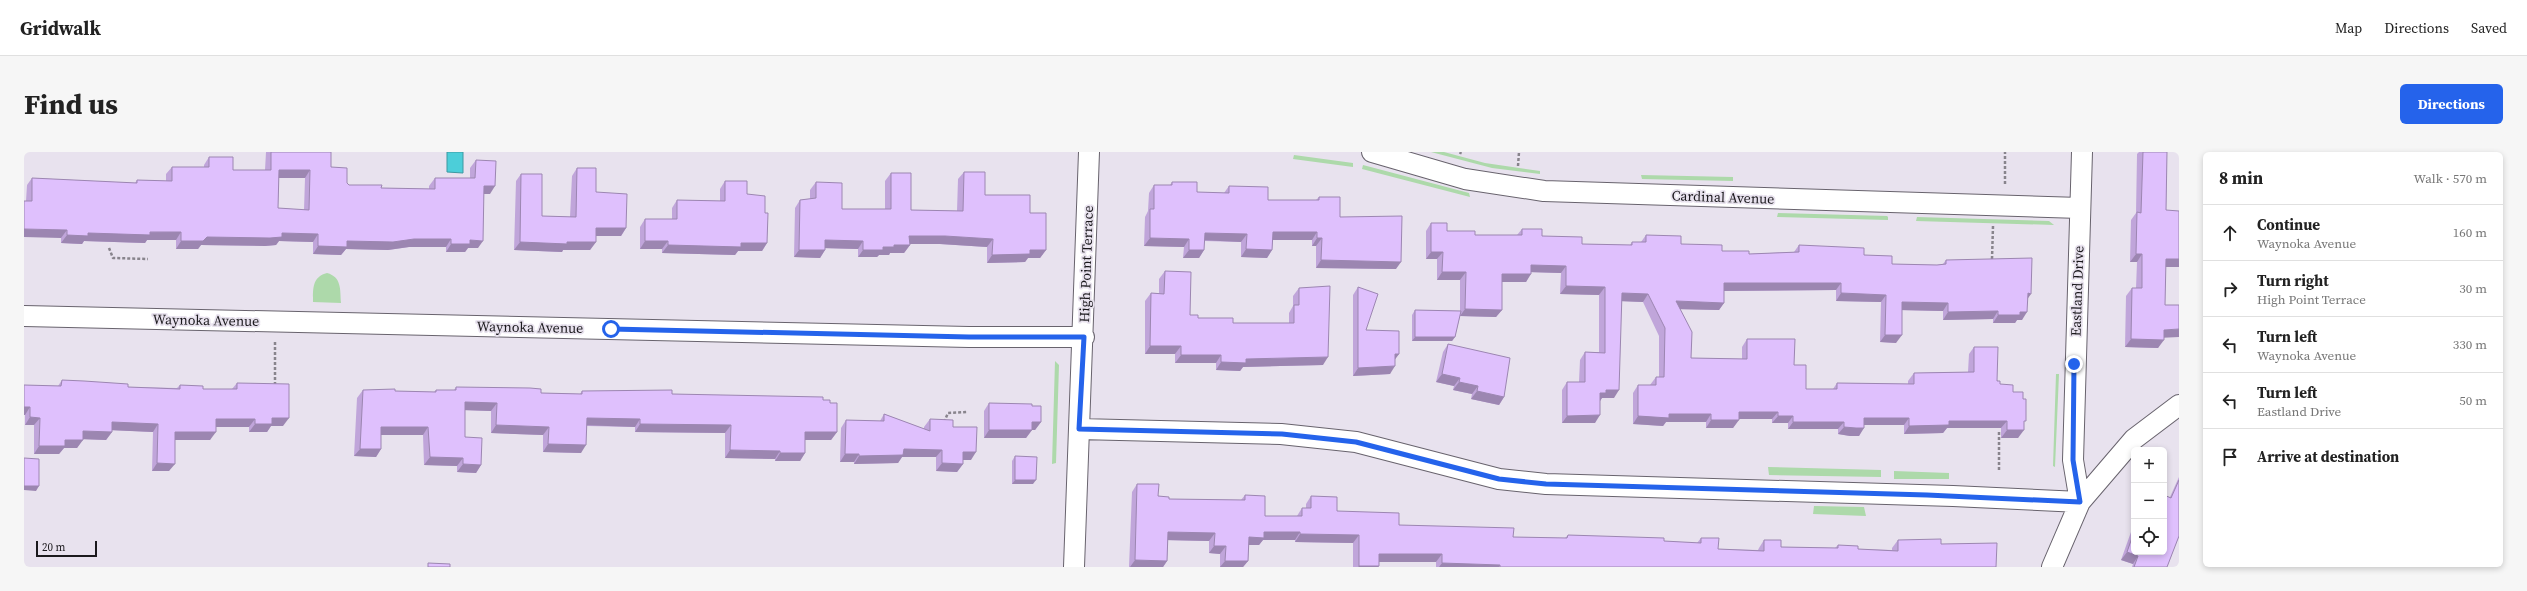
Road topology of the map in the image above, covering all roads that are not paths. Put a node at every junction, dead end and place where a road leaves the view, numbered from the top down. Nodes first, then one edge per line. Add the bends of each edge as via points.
1 (1089, 152) edge
2 (1372, 152) edge
3 (2082, 152) edge
4 (2080, 208) junction
5 (24, 316) edge
6 (1084, 337) junction
7 (2179, 405) edge
8 (1079, 429) junction
9 (2080, 502) junction
10 (1074, 567) edge
11 (2052, 567) edge

1 - 6 street, High Point Terrace
2 - 4 street, Cardinal Avenue via 1465,179 1544,191
3 - 4 street, Eastland Drive
4 - 9 street, Eastland Drive via 2073,460
5 - 6 street, Waynoka Avenue via 969,337
6 - 8 street, High Point Terrace
7 - 9 street via 2134,439
8 - 9 street via 1282,434 1356,442 1499,479 1546,484 1946,495
8 - 10 street, High Point Terrace
9 - 11 street

